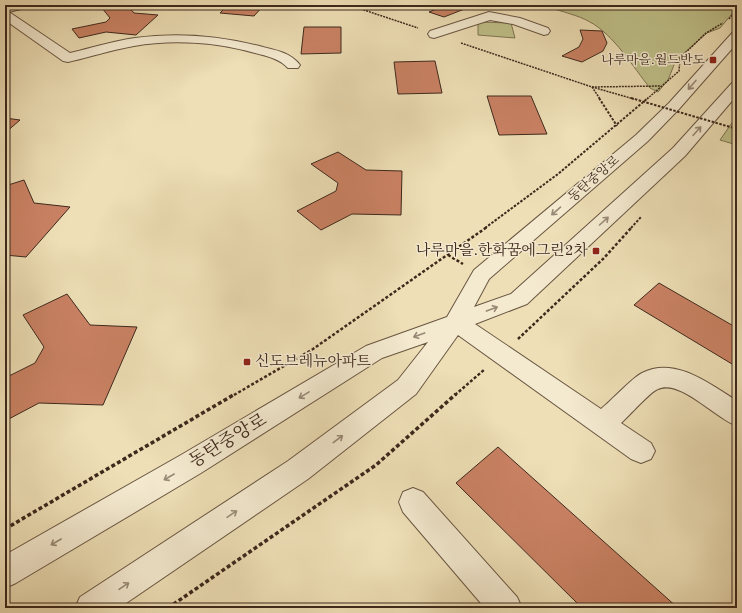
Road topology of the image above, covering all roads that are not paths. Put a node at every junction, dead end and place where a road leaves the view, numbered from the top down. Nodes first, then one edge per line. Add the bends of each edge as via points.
1 (25, 5) edge
2 (5, 10) edge
3 (488, 11) edge
4 (5, 15) edge
5 (544, 31) dead end
6 (434, 34) road end
7 (737, 35) edge
8 (293, 65) dead end
9 (735, 92) edge
10 (455, 322) junction
11 (737, 415) edge
12 (603, 424) junction
13 (641, 451) dead end
14 (413, 502) dead end
15 (5, 572) edge
16 (92, 608) edge
17 (506, 608) edge

1 - 2 street
3 - 5 street
3 - 6 street
4 - 8 street via 68,58 119,44 148,41 226,41 289,60
7 -> 10 street, 동탄중앙로 via 642,138 481,275
10 -> 9 street, 동탄중앙로 via 519,299 679,152
10 - 12 street
10 -> 15 street, 동탄중앙로 via 374,352 191,464
16 -> 10 street, 동탄중앙로 via 298,470 407,387
11 - 12 street via 692,386 669,377 650,380
12 - 13 street
14 - 17 street

